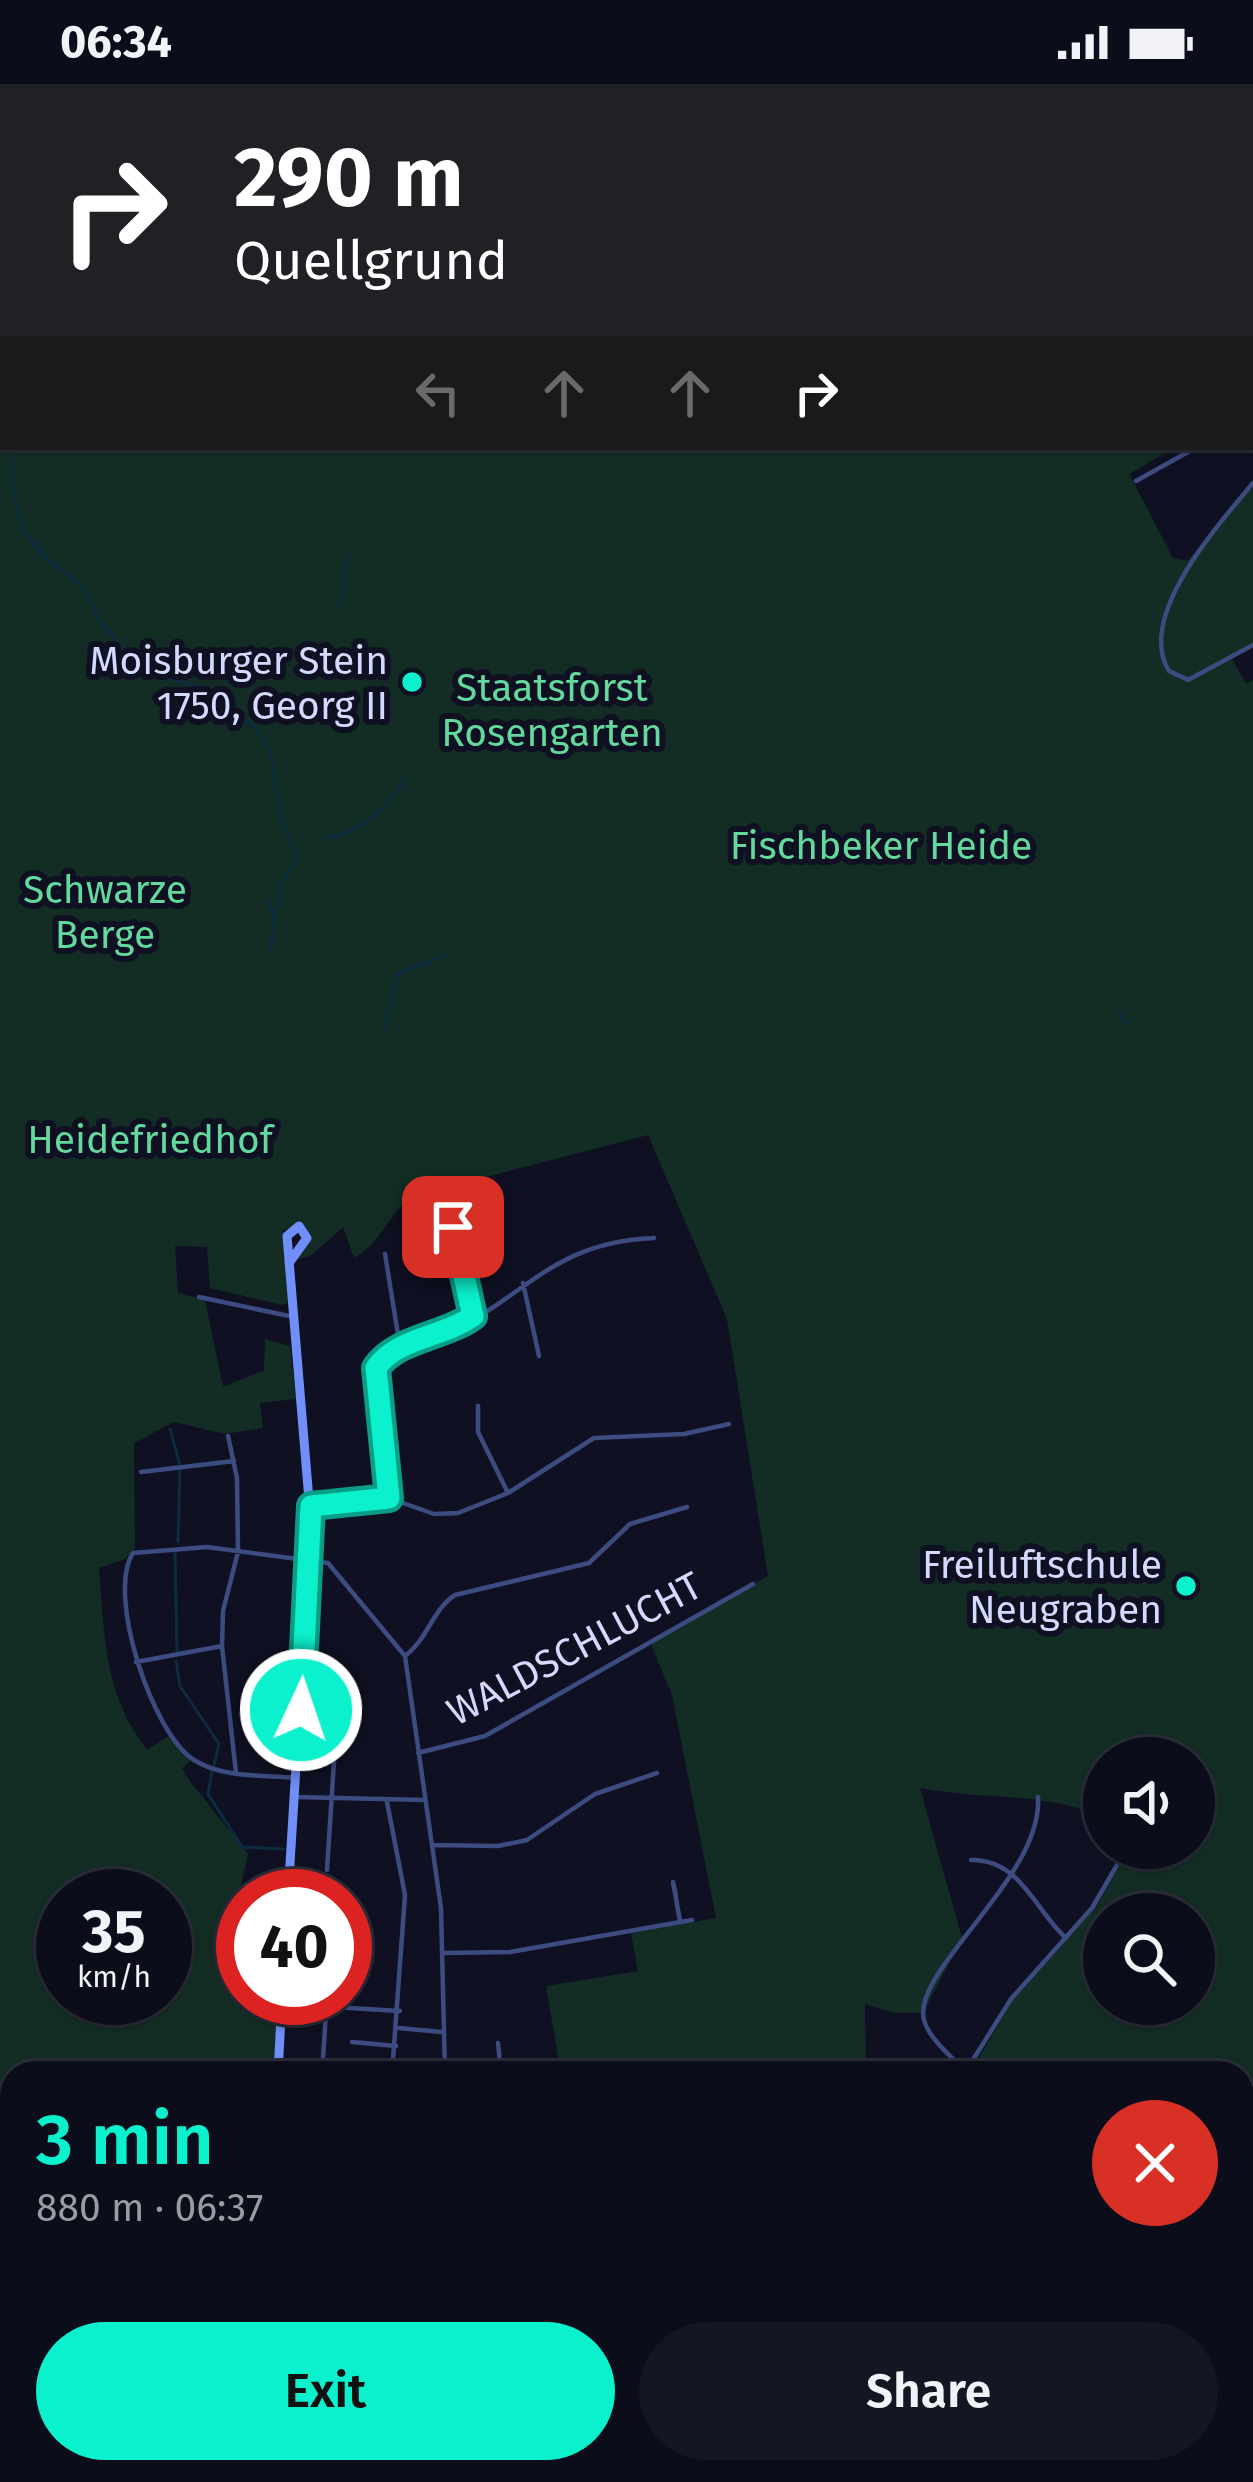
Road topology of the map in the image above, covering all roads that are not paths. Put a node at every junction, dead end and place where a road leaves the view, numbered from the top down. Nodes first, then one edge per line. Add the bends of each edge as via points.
1 (1192, 450) edge
2 (1136, 481) dead end
3 (1253, 483) edge
4 (1253, 645) edge
5 (453, 1227) dead end
6 (654, 1238) dead end
7 (385, 1254) dead end
8 (290, 1264) dead end
9 (523, 1283) junction
10 (199, 1297) dead end
11 (473, 1316) junction
12 (294, 1317) junction
13 (400, 1347) junction
14 (538, 1356) dead end
15 (478, 1406) dead end
16 (729, 1424) dead end
17 (228, 1436) dead end
18 (234, 1461) junction
19 (141, 1472) dead end
20 (508, 1493) junction
21 (389, 1498) junction
22 (311, 1506) junction
23 (687, 1507) dead end
24 (238, 1552) junction
25 (309, 1561) junction
26 (753, 1583) dead end
27 (222, 1646) junction
28 (405, 1657) junction
29 (136, 1663) junction
30 (301, 1713) junction
31 (418, 1753) junction
32 (236, 1773) junction
33 (657, 1773) dead end
34 (296, 1778) junction
35 (295, 1797) junction
36 (1038, 1797) dead end
37 (332, 1799) junction
38 (425, 1800) junction
39 (387, 1802) junction
40 (432, 1845) junction
41 (971, 1860) dead end
42 (290, 1869) edge
43 (327, 1869) edge
44 (1115, 1869) edge
45 (1014, 1878) junction
46 (676, 1896) dead end
47 (692, 1920) dead end
48 (680, 1921) junction
49 (1066, 1938) junction
50 (444, 1953) junction
51 (372, 2010) edge
52 (400, 2011) junction
53 (281, 2025) edge
54 (325, 2025) edge
55 (399, 2028) junction
56 (443, 2032) junction
57 (352, 2042) dead end
58 (498, 2043) dead end
59 (396, 2046) junction
60 (279, 2061) edge
61 (323, 2061) edge
62 (394, 2061) edge
63 (444, 2061) edge
64 (500, 2061) edge
65 (956, 2061) edge
66 (972, 2061) edge

1 - 2 street
3 - 4 street via 1186,568 1161,646 1169,671 1188,680
5 - 11 street
6 - 9 street via 607,1240
7 - 13 street
8 - 12 street
9 - 11 street
9 - 14 street
10 - 12 street
11 - 13 street via 451,1332
12 - 22 street
13 - 21 street via 381,1360 374,1378
15 - 20 street via 478,1432
16 - 20 street via 594,1438
17 - 18 street
18 - 19 street
18 - 24 street
20 - 21 street via 458,1514
21 - 22 street
22 - 25 street
23 - 28 street via 630,1524 589,1563 454,1595
24 - 25 street
24 - 27 street
24 - 29 street via 133,1552 127,1571
25 - 28 street via 333,1565
25 - 30 street
26 - 31 street, WALDSCHLUCHT via 485,1736
27 - 29 street
27 - 32 street
28 - 31 street
29 - 32 street via 184,1752
30 - 34 street
30 - 37 street via 338,1715
31 - 38 street
32 - 34 street
33 - 40 street via 595,1794 527,1840
34 - 35 street
35 - 37 street
35 - 42 street
36 - 45 street via 1036,1830
37 - 39 street
37 - 43 street
38 - 39 street
38 - 40 street
39 - 52 street via 404,1895
40 - 50 street
41 - 45 street
44 - 49 street
45 - 49 street
45 - 65 street via 960,1945 923,2013
46 - 48 street
47 - 48 street
48 - 50 street via 510,1952
49 - 66 street via 1011,2000
50 - 56 street
51 - 52 street
52 - 55 street
53 - 60 street
54 - 61 street
55 - 56 street
55 - 59 street
56 - 63 street
57 - 59 street
58 - 64 street
59 - 62 street

